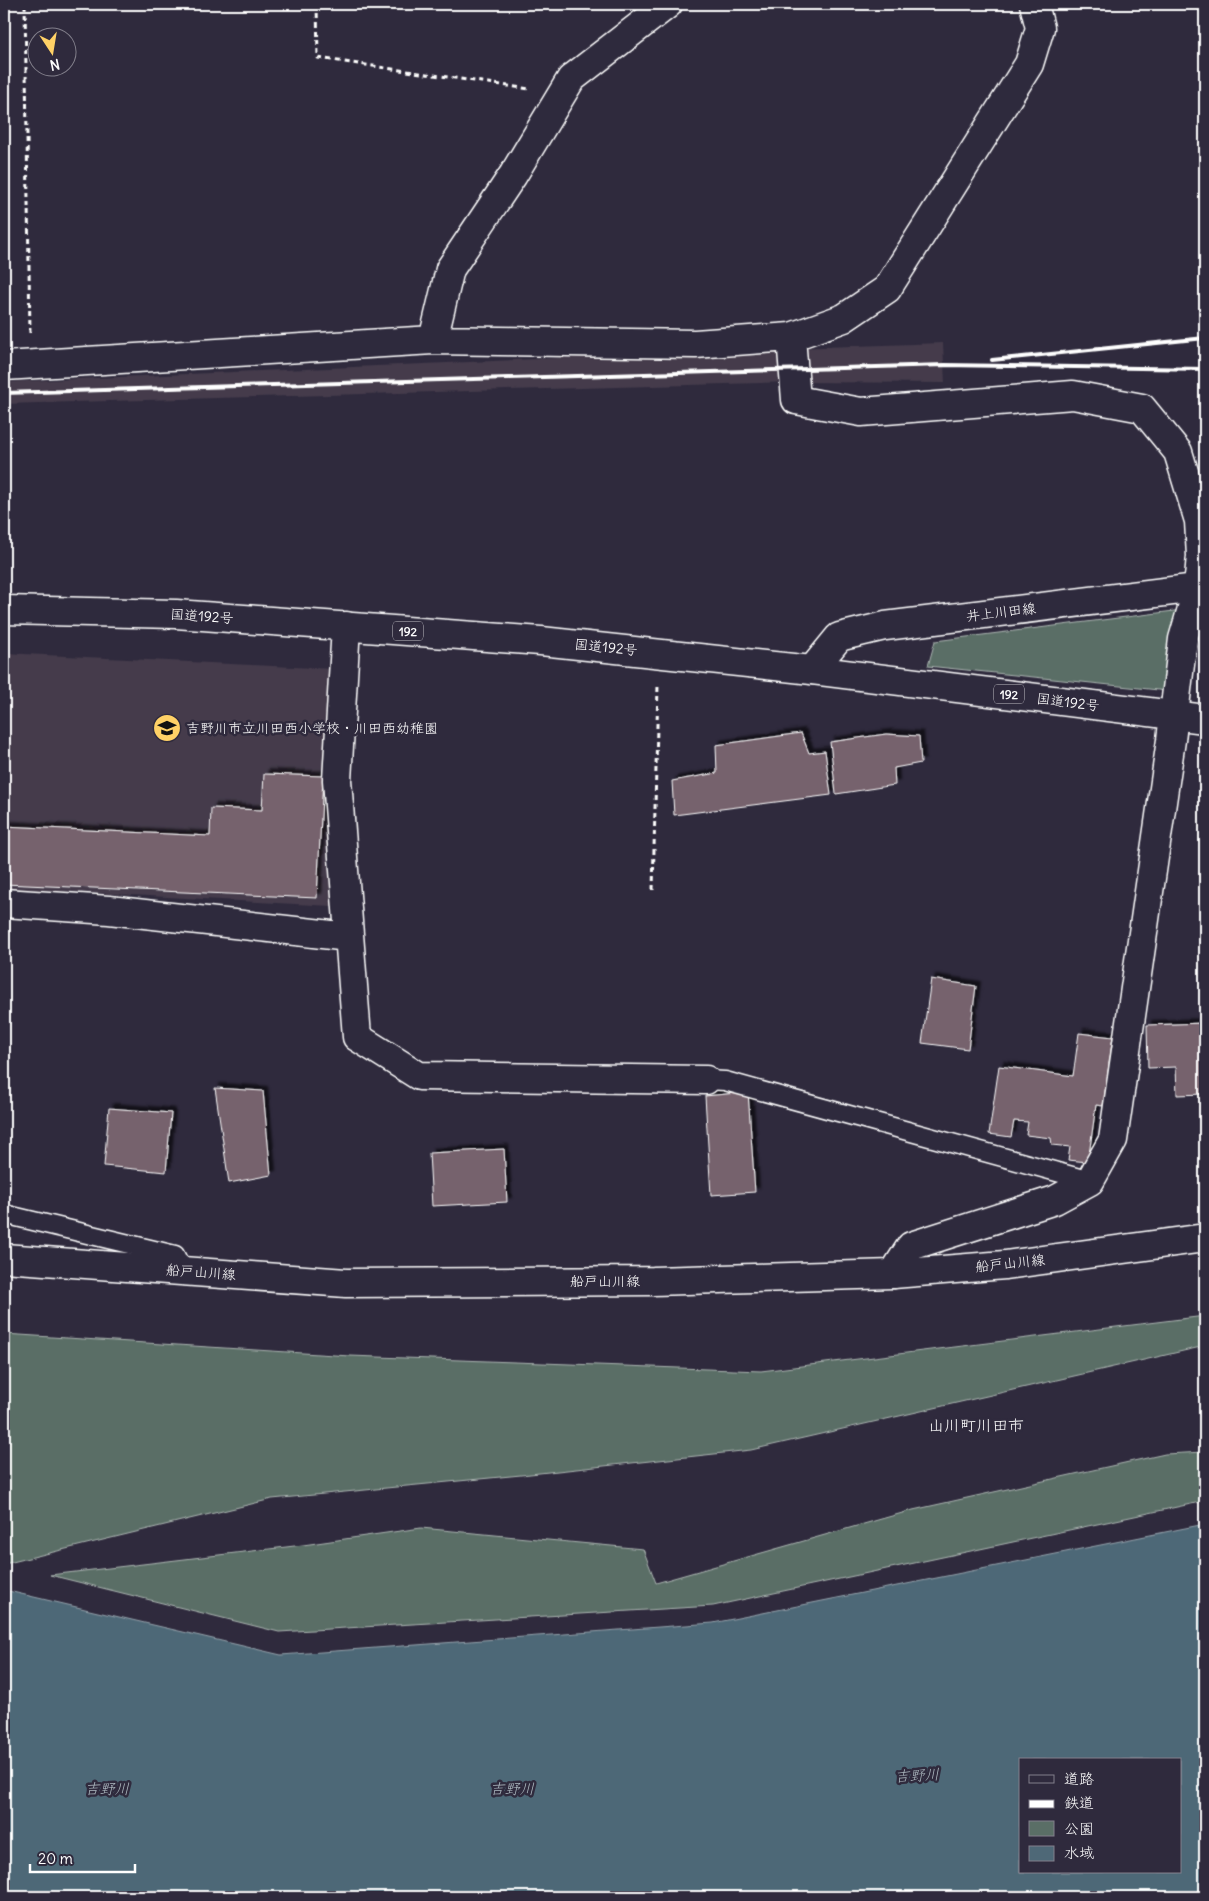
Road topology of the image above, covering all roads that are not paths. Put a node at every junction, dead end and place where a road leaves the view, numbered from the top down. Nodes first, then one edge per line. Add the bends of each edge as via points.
1 (668, 4) edge
2 (1034, 4) edge
3 (791, 337) junction
4 (433, 340) junction
5 (17, 365) edge
6 (1202, 587) edge
7 (4, 610) edge
8 (346, 626) junction
9 (812, 670) junction
10 (1174, 715) junction
11 (1205, 719) edge
12 (4, 903) edge
13 (349, 937) junction
14 (706, 1080) joint
15 (1090, 1181) junction
16 (4, 1214) edge
17 (1205, 1238) edge
18 (4, 1258) edge
19 (183, 1271) junction
20 (893, 1274) junction

1 - 4 main road via 571,79 450,269
2 - 3 main road via 1040,28 1029,64 887,289 844,318
3 - 4 main road via 695,344
3 - 6 main road via 796,400 861,412 1072,395 1142,408 1178,452 1199,522
4 - 5 main road
6 - 9 main road, 井上川田線 via 885,626 839,637
6 - 10 main road via 1183,639
7 - 8 main road, 国道192号 / 192 via 176,614
8 - 9 main road, 国道192号 / 192 via 541,640
8 - 13 main road via 338,780
9 - 10 main road, 国道192号 / 192
10 - 11 main road, 国道192号 / 192
10 - 15 main road via 1113,1140
12 - 13 main road via 108,910
13 - 14 main road via 356,1037 419,1076
14 - 15 lane via 725,1081
15 - 20 main road via 1055,1200 911,1246
16 - 19 lane via 175,1255
17 - 20 main road, 船戸山川線 via 1005,1265
18 - 19 main road, 船戸山川線
19 - 20 main road, 船戸山川線 via 346,1283 653,1281

